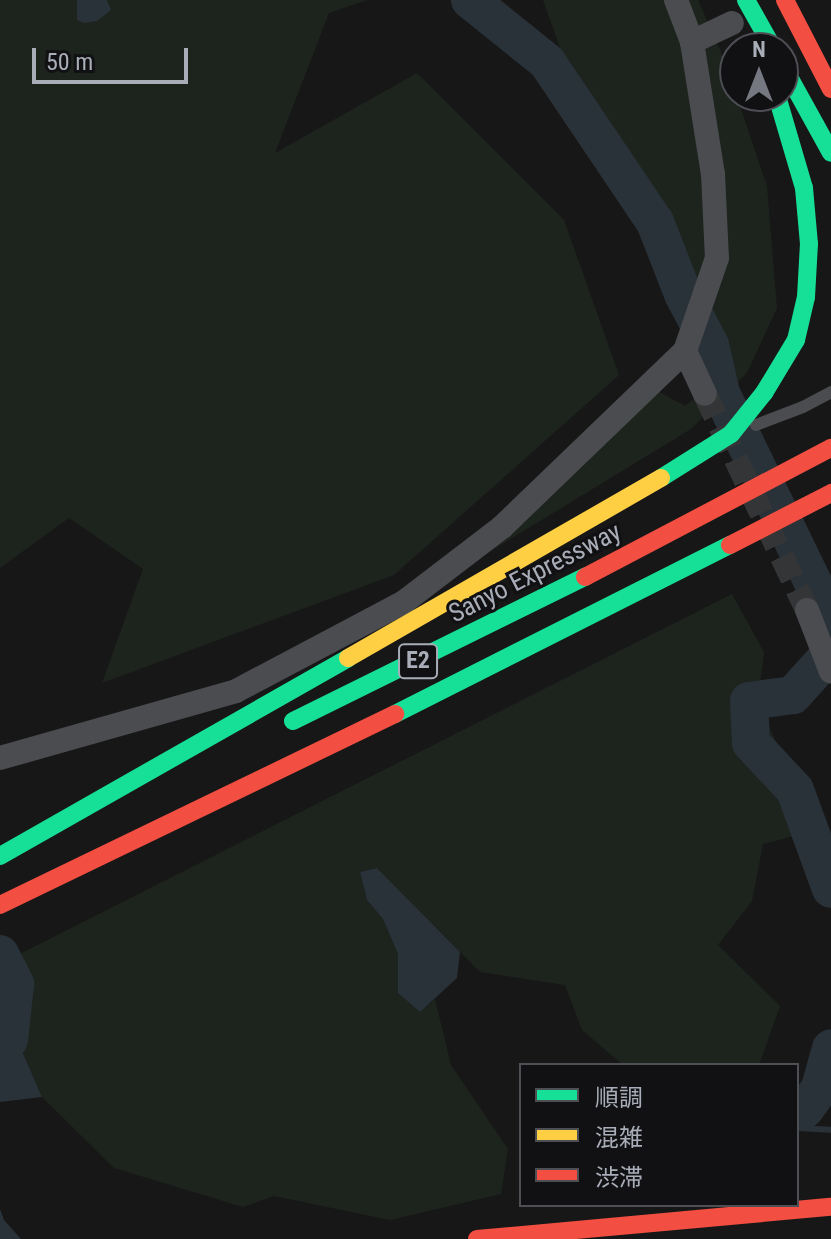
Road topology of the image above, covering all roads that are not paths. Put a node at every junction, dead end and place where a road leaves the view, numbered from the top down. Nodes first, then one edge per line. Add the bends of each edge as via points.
1 (676, 0) edge
2 (746, 0) edge
3 (785, 0) edge
4 (732, 23) dead end
5 (756, 32) edge
6 (764, 32) edge
7 (803, 36) junction
8 (692, 42) junction
9 (831, 67) edge
10 (831, 89) edge
11 (799, 95) edge
12 (782, 112) edge
13 (831, 153) edge
14 (685, 351) junction
15 (831, 392) edge
16 (705, 394) tunnel mouth
17 (731, 434) junction
18 (831, 448) edge
19 (831, 493) edge
20 (759, 552) dead end
21 (807, 610) tunnel mouth
22 (516, 655) junction
23 (831, 672) edge
24 (271, 732) dead end
25 (0, 758) edge
26 (171, 781) dead end
27 (0, 856) edge
28 (0, 863) edge
29 (0, 905) edge
30 (831, 1207) edge
31 (477, 1239) edge

1 - 8 street
2 - 5 main road
2 - 6 main road
3 - 7 main road
4 - 8 street
7 - 9 main road
7 - 10 main road
8 - 14 street via 713,174 717,258
11 - 13 main road
12 - 17 main road via 804,188 806,297 796,340
14 - 16 street
14 - 25 street via 502,527 404,602 236,691
15 - 17 lane
17 - 27 main road via 612,508
18 - 24 main road, Sanyo Expressway / E2 via 666,537
19 - 22 main road, E2
20 - 22 main road
21 - 23 street
22 - 29 main road, E2
26 - 28 main road
30 - 31 main road

